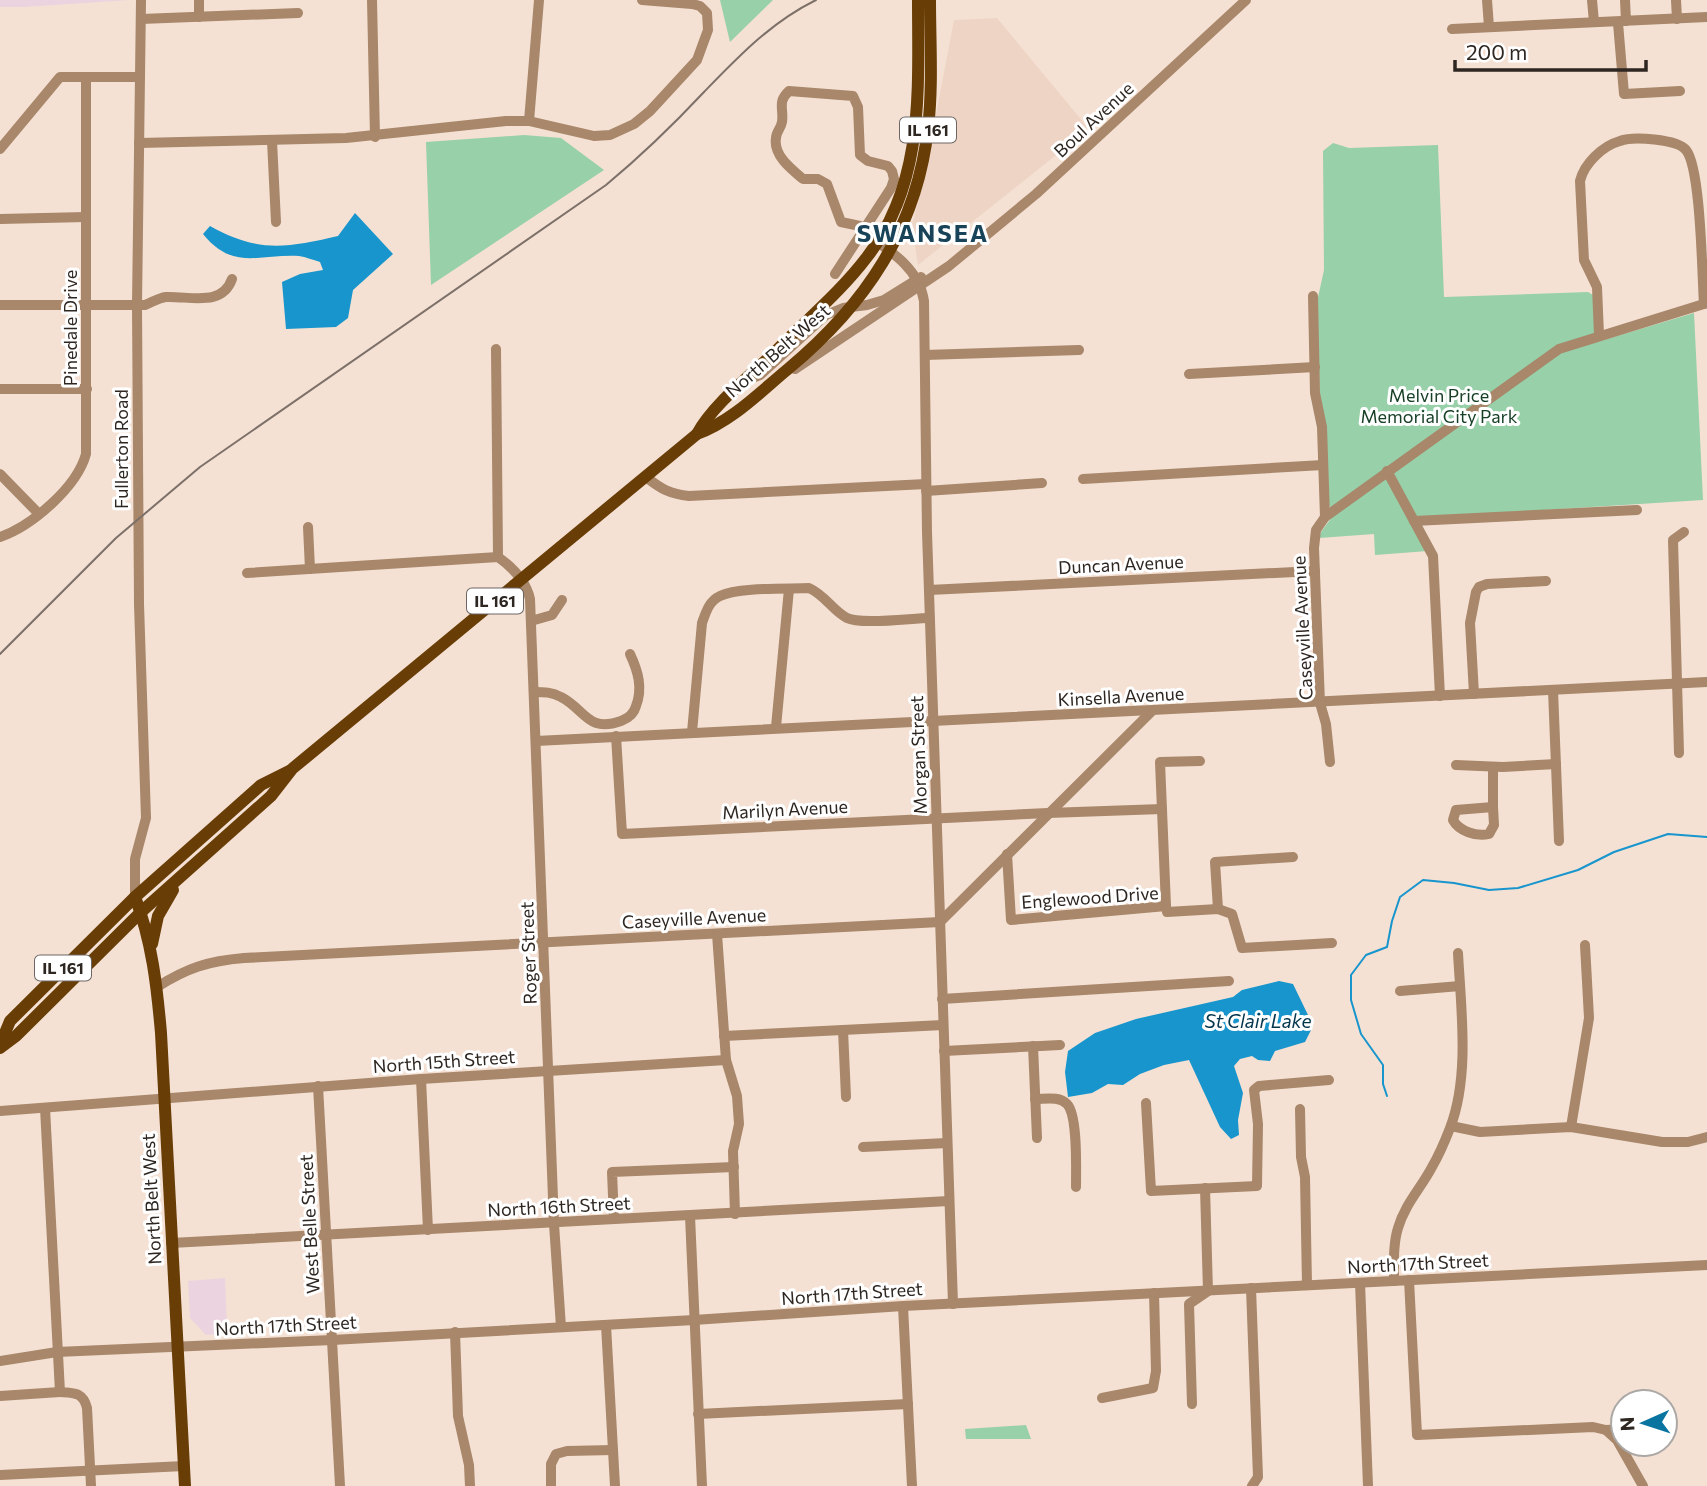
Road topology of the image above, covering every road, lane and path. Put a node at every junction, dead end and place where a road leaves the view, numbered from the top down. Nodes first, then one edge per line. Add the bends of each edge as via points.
1 (141, 0) edge
2 (199, 0) edge
3 (372, 0) edge
4 (538, 0) edge
5 (642, 0) edge
6 (1246, 0) edge
7 (1487, 0) edge
8 (1592, 0) edge
9 (1625, 0) edge
10 (1676, 0) edge
11 (924, 1) edge
12 (298, 13) dead end
13 (199, 17) junction
14 (1707, 18) edge
15 (141, 19) junction
16 (1677, 19) junction
17 (1594, 22) junction
18 (1622, 22) junction
19 (1489, 27) junction
20 (1451, 29) dead end
21 (86, 77) junction
22 (140, 77) junction
23 (1680, 91) dead end
24 (529, 121) junction
25 (375, 136) junction
26 (272, 141) junction
27 (139, 143) junction
28 (0, 149) edge
29 (86, 217) junction
30 (0, 219) edge
31 (276, 222) dead end
32 (862, 232) junction
33 (877, 242) junction
34 (890, 251) junction
35 (835, 274) dead end
36 (232, 279) dead end
37 (919, 283) junction
38 (1313, 296) dead end
39 (902, 298) junction
40 (1705, 303) edge
41 (0, 305) edge
42 (87, 305) junction
43 (137, 305) junction
44 (853, 307) junction
45 (925, 312) junction
46 (1599, 335) junction
47 (496, 349) dead end
48 (1079, 350) dead end
49 (925, 355) junction
50 (1315, 367) junction
51 (1189, 374) dead end
52 (747, 380) junction
53 (769, 385) junction
54 (87, 389) junction
55 (0, 390) edge
56 (697, 434) junction
57 (1323, 465) junction
58 (1387, 471) junction
59 (0, 474) edge
60 (646, 477) junction
61 (1083, 479) dead end
62 (1042, 483) dead end
63 (926, 487) junction
64 (1637, 510) dead end
65 (39, 514) junction
66 (1325, 517) junction
67 (1414, 521) junction
68 (308, 527) dead end
69 (1684, 532) dead end
70 (0, 537) edge
71 (498, 557) junction
72 (310, 569) junction
73 (1315, 571) junction
74 (247, 573) dead end
75 (521, 579) junction
76 (1546, 581) dead end
77 (789, 589) junction
78 (929, 590) junction
79 (562, 600) dead end
80 (929, 618) junction
81 (531, 621) junction
82 (630, 654) dead end
83 (1707, 682) edge
84 (1678, 684) junction
85 (1553, 690) junction
86 (534, 692) junction
87 (1474, 694) junction
88 (1440, 696) junction
89 (1320, 703) junction
90 (1152, 711) junction
91 (933, 720) junction
92 (776, 727) junction
93 (692, 732) junction
94 (616, 736) junction
95 (536, 741) junction
96 (1679, 753) dead end
97 (1200, 761) dead end
98 (1330, 762) dead end
99 (1556, 764) junction
100 (1456, 765) dead end
101 (1493, 767) junction
102 (292, 769) junction
103 (1493, 807) dead end
104 (1162, 809) junction
105 (1048, 813) junction
106 (937, 818) junction
107 (1559, 841) dead end
108 (1007, 854) junction
109 (1293, 857) dead end
110 (182, 876) junction
111 (135, 897) junction
112 (1166, 906) junction
113 (1218, 909) junction
114 (141, 912) junction
115 (940, 922) junction
116 (717, 934) junction
117 (544, 942) junction
118 (1332, 943) dead end
119 (1585, 945) dead end
120 (105, 946) junction
121 (151, 951) junction
122 (1458, 953) dead end
123 (1229, 981) dead end
124 (1460, 986) junction
125 (157, 987) junction
126 (1400, 991) dead end
127 (942, 999) junction
128 (943, 1025) junction
129 (843, 1030) junction
130 (724, 1036) junction
131 (1060, 1045) dead end
132 (1033, 1046) junction
133 (0, 1047) edge
134 (944, 1051) junction
135 (726, 1060) junction
136 (550, 1070) junction
137 (421, 1079) junction
138 (1329, 1080) dead end
139 (318, 1086) junction
140 (164, 1097) junction
141 (846, 1097) dead end
142 (1035, 1099) junction
143 (1146, 1103) dead end
144 (45, 1108) junction
145 (1300, 1109) dead end
146 (0, 1111) edge
147 (1451, 1126) junction
148 (1572, 1127) junction
149 (1707, 1137) edge
150 (1037, 1138) dead end
151 (947, 1143) junction
152 (863, 1147) dead end
153 (734, 1167) junction
154 (1076, 1187) dead end
155 (1205, 1188) junction
156 (949, 1201) junction
157 (735, 1214) junction
158 (690, 1216) junction
159 (614, 1219) junction
160 (554, 1224) junction
161 (428, 1230) junction
162 (328, 1235) junction
163 (171, 1243) junction
164 (1707, 1265) edge
165 (1409, 1280) junction
166 (1394, 1281) junction
167 (1360, 1283) junction
168 (1307, 1285) junction
169 (1251, 1288) junction
170 (1208, 1290) junction
171 (1154, 1293) junction
172 (953, 1304) junction
173 (903, 1306) junction
174 (694, 1320) junction
175 (606, 1325) junction
176 (561, 1327) junction
177 (455, 1332) junction
178 (332, 1340) junction
179 (178, 1347) junction
180 (57, 1352) junction
181 (0, 1361) edge
182 (60, 1392) junction
183 (0, 1396) edge
184 (1102, 1398) dead end
185 (908, 1404) junction
186 (1192, 1404) dead end
187 (698, 1414) junction
188 (1606, 1430) junction
189 (1609, 1430) edge
190 (613, 1450) junction
191 (184, 1466) junction
192 (90, 1471) junction
193 (6, 1479) edge
194 (91, 1486) edge
195 (186, 1486) edge
196 (340, 1486) edge
197 (470, 1486) edge
198 (551, 1486) edge
199 (615, 1486) edge
200 (702, 1486) edge
201 (912, 1486) edge
202 (1252, 1486) edge
203 (1368, 1486) edge
204 (1643, 1486) edge

1 - 15 street, Fullerton Road
2 - 13 street
3 - 25 street
4 - 24 street
5 - 24 street via 704,9 708,18 704,45 693,66 639,121 610,135 594,136
6 - 37 street, Boul Avenue via 1036,194
7 - 19 street
8 - 17 street
9 - 18 street
10 - 16 street
11 - 33 main road, North Belt West / IL 161 via 913,149 898,203
11 - 34 main road, North Belt West / IL 161 via 930,99 926,143 915,192
12 - 13 street
13 - 15 street
14 - 16 street
15 - 22 street, Fullerton Road
16 - 18 street
17 - 18 street
17 - 19 street
18 - 23 street via 1624,94
19 - 20 street
21 - 22 street
21 - 28 street via 60,78
21 - 29 street, Pinedale Drive
22 - 27 street, Fullerton Road
24 - 25 street
25 - 26 street
26 - 27 street
26 - 31 street
27 - 43 street, Fullerton Road
29 - 30 street
29 - 42 street, Pinedale Drive
32 - 32 street via 894,180 888,166 860,155 856,100 842,94 789,91 781,101 781,126 776,134 780,156 803,179 827,184 841,222 860,226
32 - 33 street
32 - 35 street
33 - 34 street
33 - 52 main road, North Belt West / IL 161 via 852,275
34 - 37 street
34 - 44 main road, North Belt West / IL 161
36 - 43 street via 229,289 211,298 164,297
37 - 39 street, Boul Avenue
37 - 44 street, Boul Avenue via 884,300
37 - 45 street, Morgan Street
38 - 50 street, Caseyville Avenue
39 - 45 street
39 - 53 street, Boul Avenue
40 - 46 street
40 - 46 street via 1695,178 1687,150 1670,141 1619,141 1591,160 1580,181 1584,260 1597,287
41 - 42 street
42 - 43 street
42 - 54 street, Pinedale Drive
43 - 111 street, Fullerton Road via 146,818 135,859
44 - 52 street, Boul Avenue via 826,315 760,375
44 - 53 main road, North Belt West / IL 161
45 - 49 street, Morgan Street
46 - 58 street via 1552,354
47 - 71 street
48 - 49 street
49 - 63 street, Morgan Street
50 - 51 street
50 - 57 street, Caseyville Avenue
52 - 56 main road, North Belt West / IL 161 via 712,411
53 - 56 main road, North Belt West / IL 161 via 721,424
54 - 55 street
54 - 65 street, Pinedale Drive via 88,439 83,468
56 - 60 main road, North Belt West / IL 161
57 - 61 street
57 - 66 street, Caseyville Avenue
58 - 66 street
58 - 67 street
59 - 65 street
60 - 63 street via 663,491 689,496
60 - 75 main road, North Belt West / IL 161
62 - 63 street
63 - 78 street, Morgan Street
64 - 67 street
65 - 70 street, Pinedale Drive
66 - 73 street, Caseyville Avenue via 1316,530
67 - 88 street via 1433,560
68 - 72 street
69 - 84 street via 1673,540
71 - 72 street
71 - 75 street
72 - 74 street
73 - 78 street, Duncan Avenue
73 - 89 street, Caseyville Avenue
75 - 81 street, Roger Street via 528,589
75 - 102 main road, North Belt West / IL 161
76 - 87 street via 1479,587 1470,623
77 - 80 street via 819,592 848,618 860,621
77 - 92 street
77 - 93 street via 734,592 719,596 707,608
78 - 80 street, Morgan Street
79 - 81 street via 552,615
80 - 91 street, Morgan Street
81 - 86 street, Roger Street
82 - 86 street via 639,672 637,704 628,718 613,724 582,716 561,697
83 - 84 street, Kinsella Avenue
84 - 85 street, Kinsella Avenue
84 - 96 street
85 - 87 street, Kinsella Avenue
85 - 99 street
86 - 95 street, Roger Street
87 - 88 street, Kinsella Avenue
88 - 89 street, Kinsella Avenue
89 - 90 street, Kinsella Avenue
89 - 98 street, Caseyville Avenue
90 - 91 street, Kinsella Avenue
90 - 105 street
91 - 92 street, Kinsella Avenue
91 - 106 street, Morgan Street
92 - 93 street, Kinsella Avenue
93 - 94 street, Kinsella Avenue
94 - 95 street, Kinsella Avenue
94 - 106 street, Marilyn Avenue via 622,834
95 - 117 street, Roger Street
97 - 104 street via 1160,762
99 - 101 street
99 - 107 street
100 - 101 street
101 - 103 street
102 - 110 main road, North Belt West / IL 161 via 271,796
102 - 111 main road, North Belt West / IL 161 via 261,785
104 - 105 street, Marilyn Avenue
104 - 112 street
105 - 106 street, Marilyn Avenue
105 - 108 street
106 - 115 street, Morgan Street
108 - 112 street, Englewood Drive via 1011,920
108 - 115 street
109 - 113 street via 1216,862
110 - 114 main road, North Belt West / IL 161
110 - 121 main road via 158,916
111 - 114 main road, North Belt West
111 - 133 main road, IL 161 via 10,1021
112 - 113 street, Englewood Drive via 1167,912
113 - 118 street via 1231,914 1242,948
114 - 120 main road, IL 161
114 - 121 main road, North Belt West
115 - 116 street, Caseyville Avenue
115 - 127 street, Morgan Street
116 - 117 street, Caseyville Avenue
116 - 130 street
117 - 125 street, Caseyville Avenue via 213,961
117 - 136 street, Roger Street
119 - 148 street via 1589,1018
120 - 121 main road via 130,933 139,936
120 - 133 main road, IL 161 via 16,1037
121 - 125 main road, North Belt West
122 - 124 street
123 - 127 street
124 - 126 street
124 - 147 street via 1461,1076
125 - 140 main road, North Belt West
127 - 128 street, Morgan Street
128 - 129 street
128 - 134 street, Morgan Street
129 - 130 street
129 - 141 street
130 - 135 street
131 - 132 street
132 - 134 street
132 - 142 street
134 - 151 street, Morgan Street
135 - 136 street, North 15th Street
135 - 153 street via 737,1096
136 - 137 street, North 15th Street
136 - 160 street, Roger Street
137 - 139 street, North 15th Street
137 - 161 street
138 - 155 street via 1254,1090 1257,1186
139 - 140 street, North 15th Street
139 - 162 street, West Belle Street
140 - 144 street, North 15th Street
140 - 163 main road, North Belt West
142 - 150 street
142 - 154 street via 1059,1099 1069,1105
143 - 155 street via 1151,1191
144 - 146 street, North 15th Street
144 - 180 street
145 - 168 street
147 - 148 street via 1479,1132
147 - 166 street via 1398,1228
148 - 149 street via 1662,1142
151 - 152 street
151 - 156 street, Morgan Street
153 - 157 street
153 - 159 street via 612,1172
155 - 170 street
156 - 157 street, North 16th Street
156 - 172 street, Morgan Street
157 - 158 street, North 16th Street
158 - 159 street, North 16th Street
158 - 174 street
159 - 160 street, North 16th Street
160 - 161 street, North 16th Street
160 - 176 street, Roger Street
161 - 162 street, North 16th Street
162 - 163 street, North 16th Street
162 - 178 street, West Belle Street
163 - 179 main road, North Belt West
164 - 165 street, North 17th Street
165 - 166 street, North 17th Street
165 - 188 street via 1417,1435
166 - 167 street, North 17th Street
167 - 168 street, North 17th Street
167 - 203 street
168 - 169 street, North 17th Street
169 - 170 street, North 17th Street
169 - 202 street via 1258,1477
170 - 171 street, North 17th Street
170 - 186 street via 1189,1304
171 - 172 street, North 17th Street
171 - 184 street via 1153,1388
172 - 173 street, North 17th Street
173 - 174 street, North 17th Street
173 - 185 street
174 - 175 street, North 17th Street
174 - 187 street
175 - 176 street, North 17th Street
175 - 190 street
176 - 177 street, North 17th Street
177 - 178 street, North 17th Street
177 - 197 street via 458,1416
178 - 179 street, North 17th Street
178 - 196 street, West Belle Street
179 - 180 street, North 17th Street
179 - 191 main road, North Belt West
180 - 181 street, North 17th Street
180 - 182 street
182 - 183 street
182 - 192 street via 77,1393 84,1399
185 - 187 street
185 - 201 street
187 - 200 street
188 - 189 street
188 - 204 street via 1617,1440
190 - 198 street via 556,1454
190 - 199 street
191 - 192 street
191 - 195 main road, North Belt West
192 - 193 street
192 - 194 street

